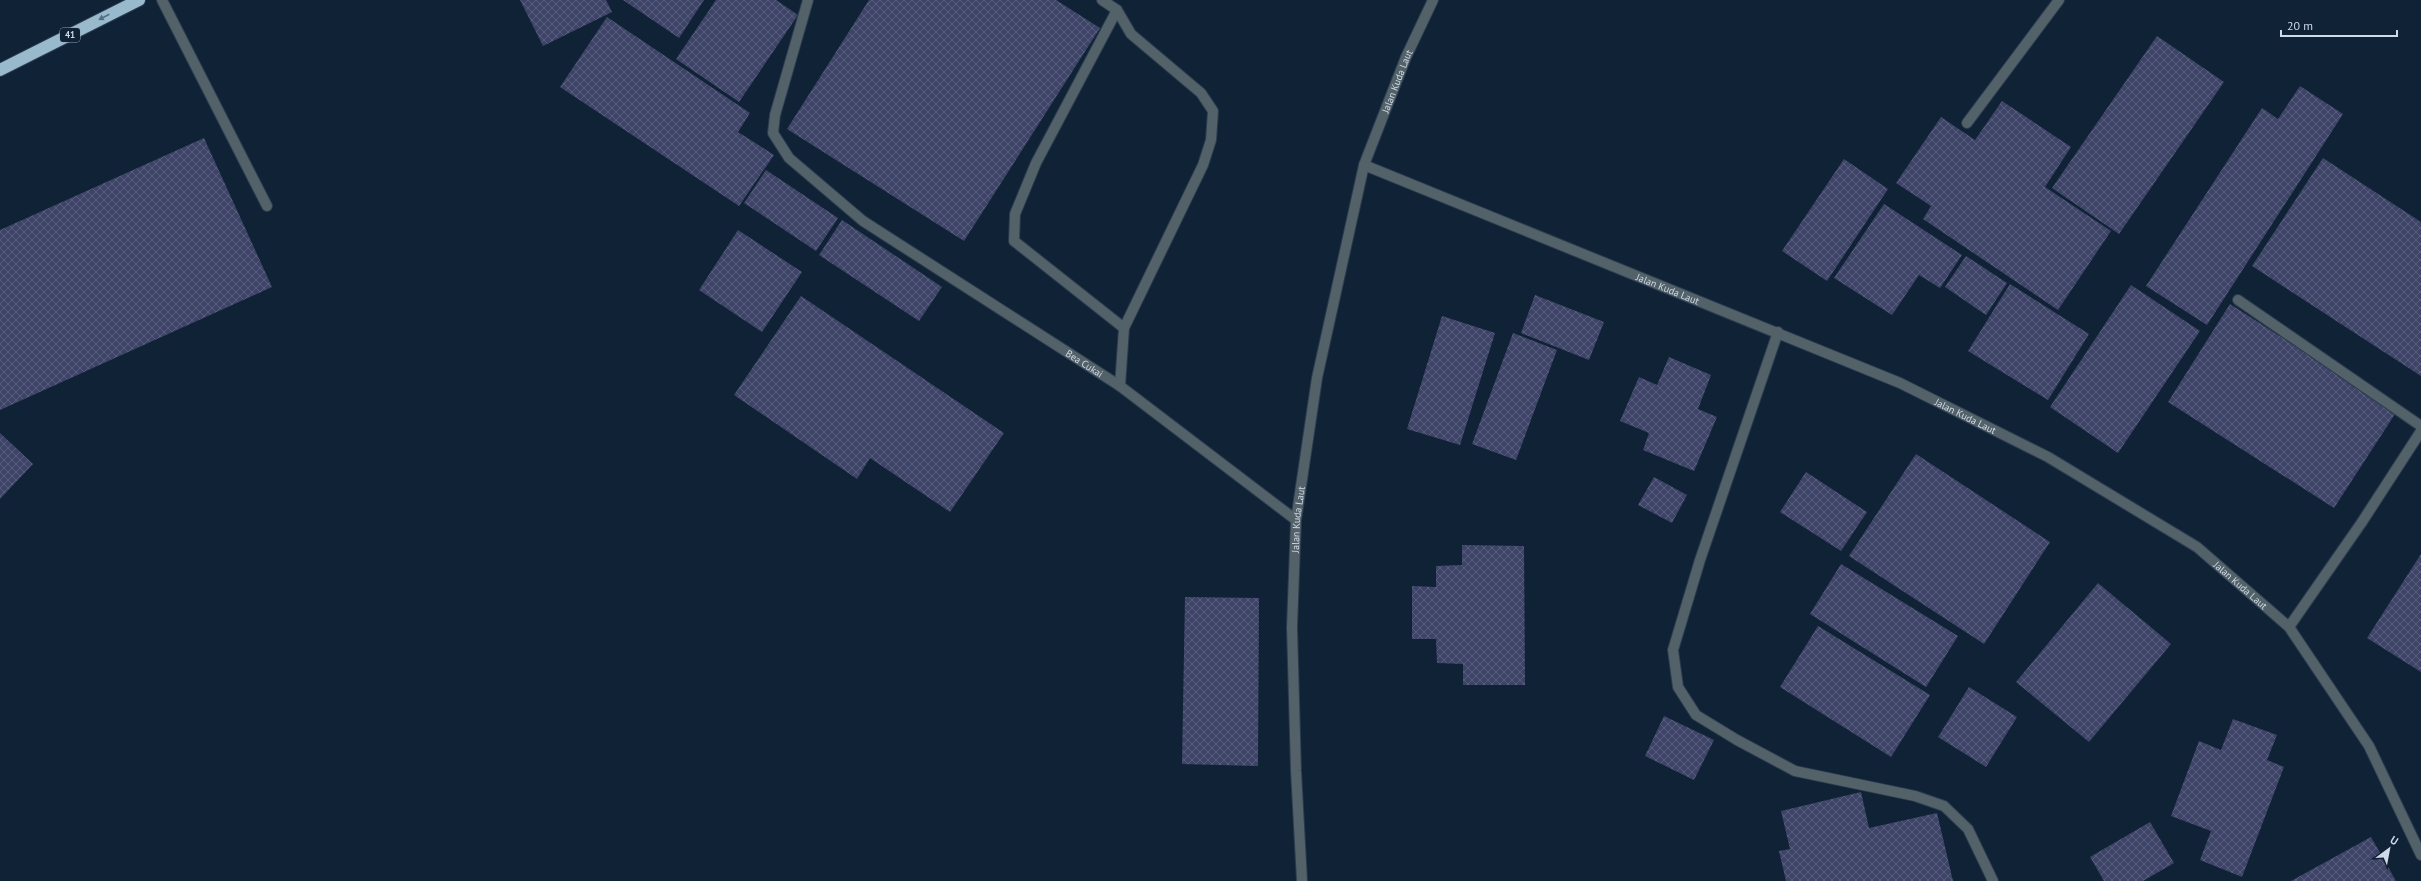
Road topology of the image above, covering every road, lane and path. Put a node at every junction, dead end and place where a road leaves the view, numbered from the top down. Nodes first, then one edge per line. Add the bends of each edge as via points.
1 (139, 0) edge
2 (162, 0) edge
3 (808, 0) edge
4 (1102, 0) edge
5 (1434, 0) edge
6 (2060, 0) edge
7 (1118, 10) junction
8 (0, 70) edge
9 (1968, 123) dead end
10 (1364, 165) junction
11 (267, 206) dead end
12 (2238, 300) dead end
13 (1124, 328) junction
14 (1778, 332) junction
15 (1120, 386) junction
16 (2421, 426) edge
17 (2421, 431) edge
18 (1296, 520) junction
19 (2289, 627) junction
20 (2421, 855) edge
21 (1302, 881) edge
22 (1993, 881) edge

1 -> 8 highway, 41
2 - 11 street
3 - 15 street, Bea Cukai via 775,115 773,133 789,158 864,221
4 - 7 street
5 - 10 street, Jalan Kuda Laut via 1406,57
6 - 9 street
7 - 13 street via 1131,34 1201,94 1213,111 1211,140 1203,165
7 - 13 street via 1036,163 1015,214 1014,241
10 - 14 street, Jalan Kuda Laut
10 - 18 street, Jalan Kuda Laut via 1317,378
12 - 16 street
13 - 15 street
14 - 19 street, Jalan Kuda Laut via 1900,383 2048,456 2197,547
14 - 22 street via 1700,560 1673,650 1678,687 1696,715 1736,740 1795,771 1915,796 1944,806 1968,828
15 - 18 street, Bea Cukai
17 - 19 street
18 - 21 street, Jalan Kuda Laut via 1292,627
19 - 20 street, Jalan Kuda Laut via 2369,746

